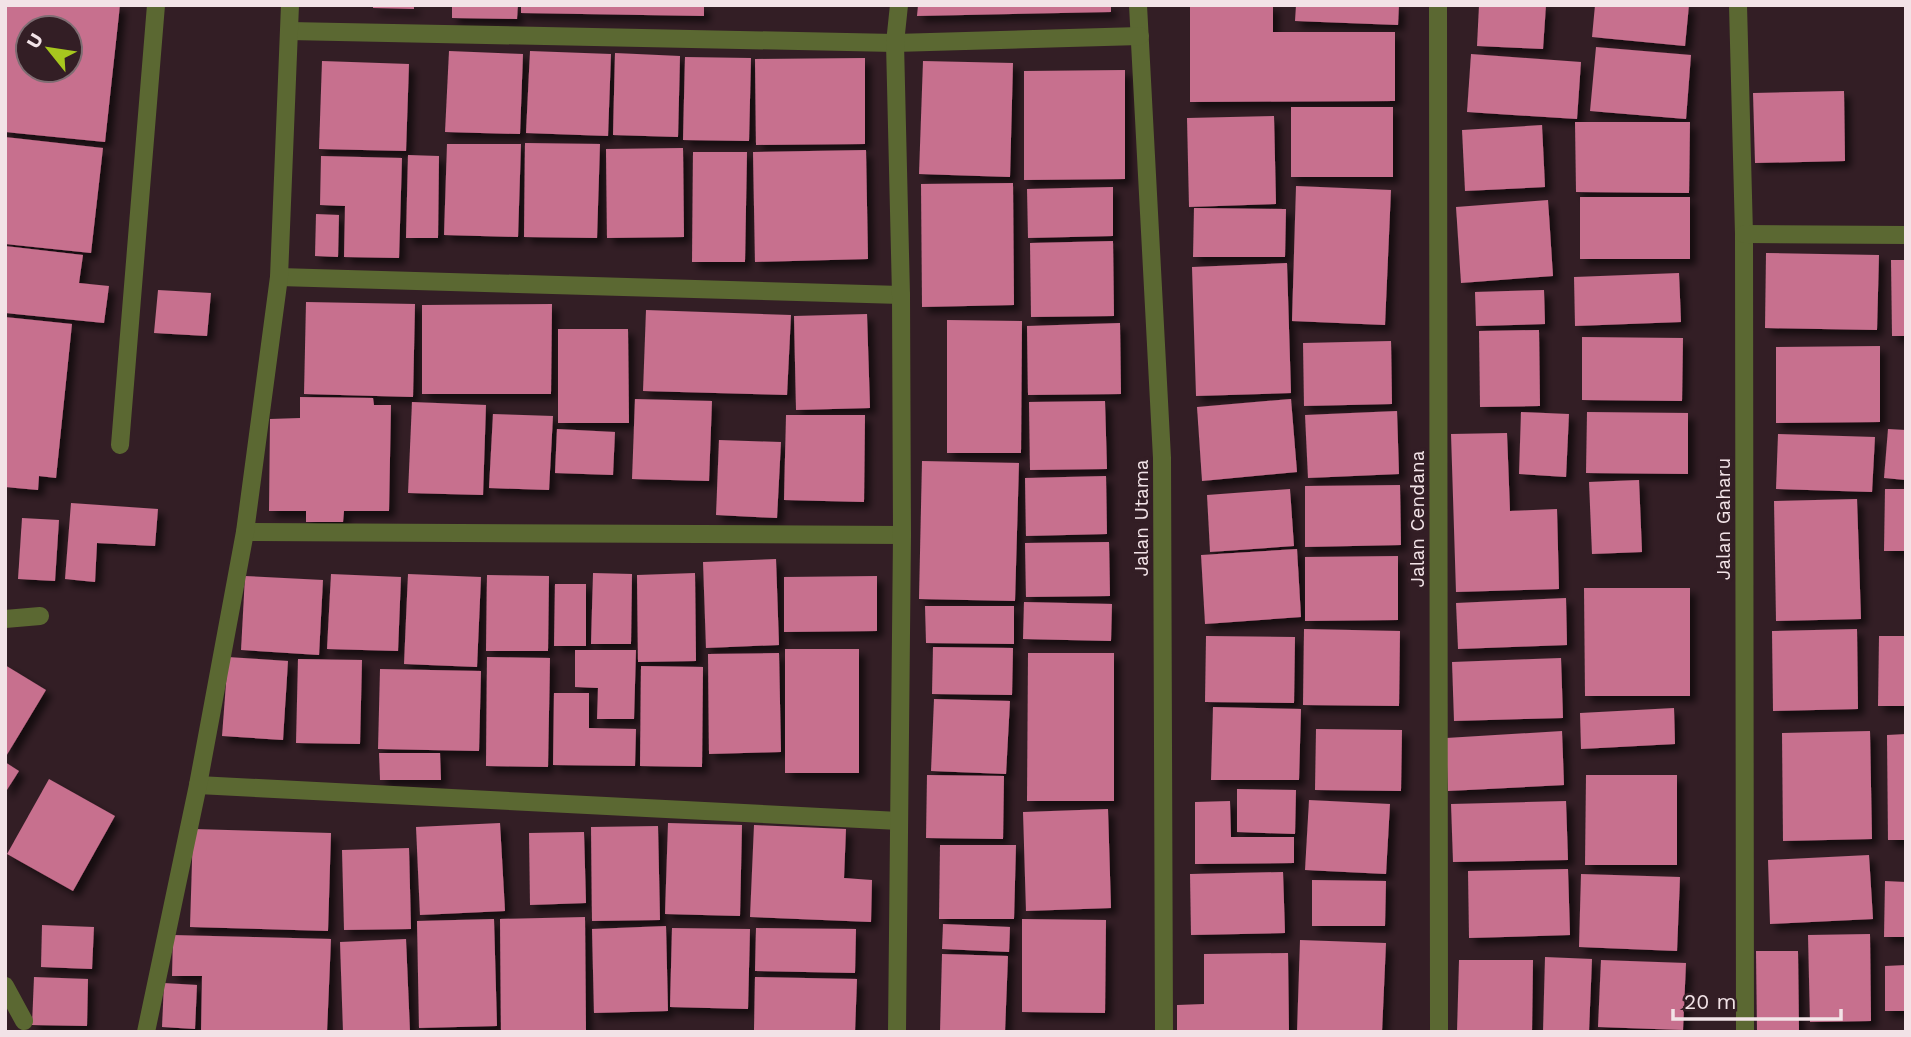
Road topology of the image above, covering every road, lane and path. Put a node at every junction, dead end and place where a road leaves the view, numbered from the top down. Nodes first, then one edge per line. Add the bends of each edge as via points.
1 (156, 5) edge
2 (290, 5) edge
3 (899, 5) edge
4 (1138, 5) edge
5 (1438, 5) edge
6 (1738, 5) edge
7 (289, 31) junction
8 (1140, 36) junction
9 (895, 43) junction
10 (1744, 234) junction
11 (1906, 235) edge
12 (279, 278) junction
13 (901, 295) junction
14 (120, 445) dead end
15 (245, 532) junction
16 (902, 535) junction
17 (40, 616) dead end
18 (5, 620) edge
19 (198, 785) junction
20 (899, 821) junction
21 (5, 986) edge
22 (24, 1021) dead end
23 (146, 1032) edge
24 (897, 1032) edge
25 (1164, 1032) edge
26 (1439, 1032) edge
27 (1745, 1032) edge

1 - 14 street
2 - 7 street
3 - 9 street
4 - 8 street, Jalan Utama
5 - 26 street, Jalan Cendana
6 - 10 street, Jalan Gaharu
7 - 9 street
7 - 12 street
8 - 9 street
8 - 25 street, Jalan Utama via 1162,458
9 - 13 street
10 - 11 street
10 - 27 street, Jalan Gaharu
12 - 13 street
12 - 15 street
13 - 16 street
15 - 16 street
15 - 19 street
16 - 20 street
17 - 18 street
19 - 20 street
19 - 23 street
20 - 24 street
21 - 22 street

